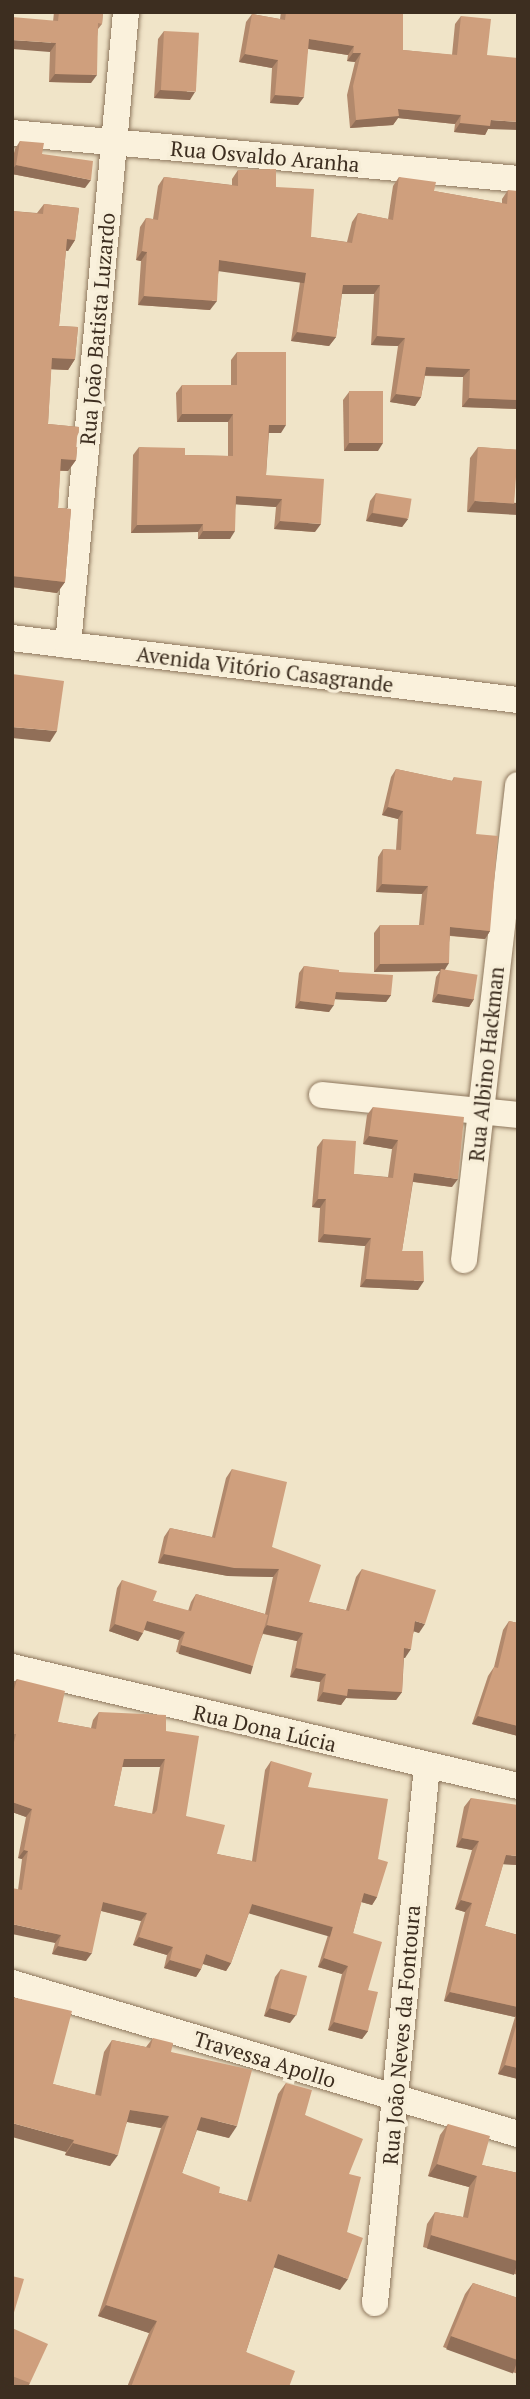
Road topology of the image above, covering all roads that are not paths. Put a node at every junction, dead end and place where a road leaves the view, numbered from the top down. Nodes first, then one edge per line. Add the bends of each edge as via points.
1 (126, 12) edge
2 (12, 133) edge
3 (115, 143) junction
4 (518, 179) edge
5 (12, 638) edge
6 (68, 645) junction
7 (518, 700) edge
8 (518, 785) edge
9 (322, 1095) dead end
10 (481, 1111) junction
11 (518, 1115) edge
12 (464, 1260) dead end
13 (12, 1667) edge
14 (427, 1766) junction
15 (518, 1786) edge
16 (12, 1983) edge
17 (396, 2099) junction
18 (518, 2134) edge
19 (375, 2303) dead end

1 - 3 street, Rua João Batista Luzardo
2 - 3 street, Rua Osvaldo Aranha
3 - 4 street, Rua Osvaldo Aranha
3 - 6 street, Rua João Batista Luzardo
5 - 6 street, Avenida Vitório Casagrande
6 - 7 street, Avenida Vitório Casagrande
8 - 10 street, Rua Albino Hackman
9 - 10 street
10 - 11 street
10 - 12 street, Rua Albino Hackman
13 - 14 street, Rua Dona Lúcia
14 - 15 street, Rua Dona Lúcia
14 - 17 street, Rua João Neves da Fontoura
16 - 17 street, Travessa Apollo
17 - 18 street, Travessa Apollo
17 - 19 street, Rua João Neves da Fontoura

